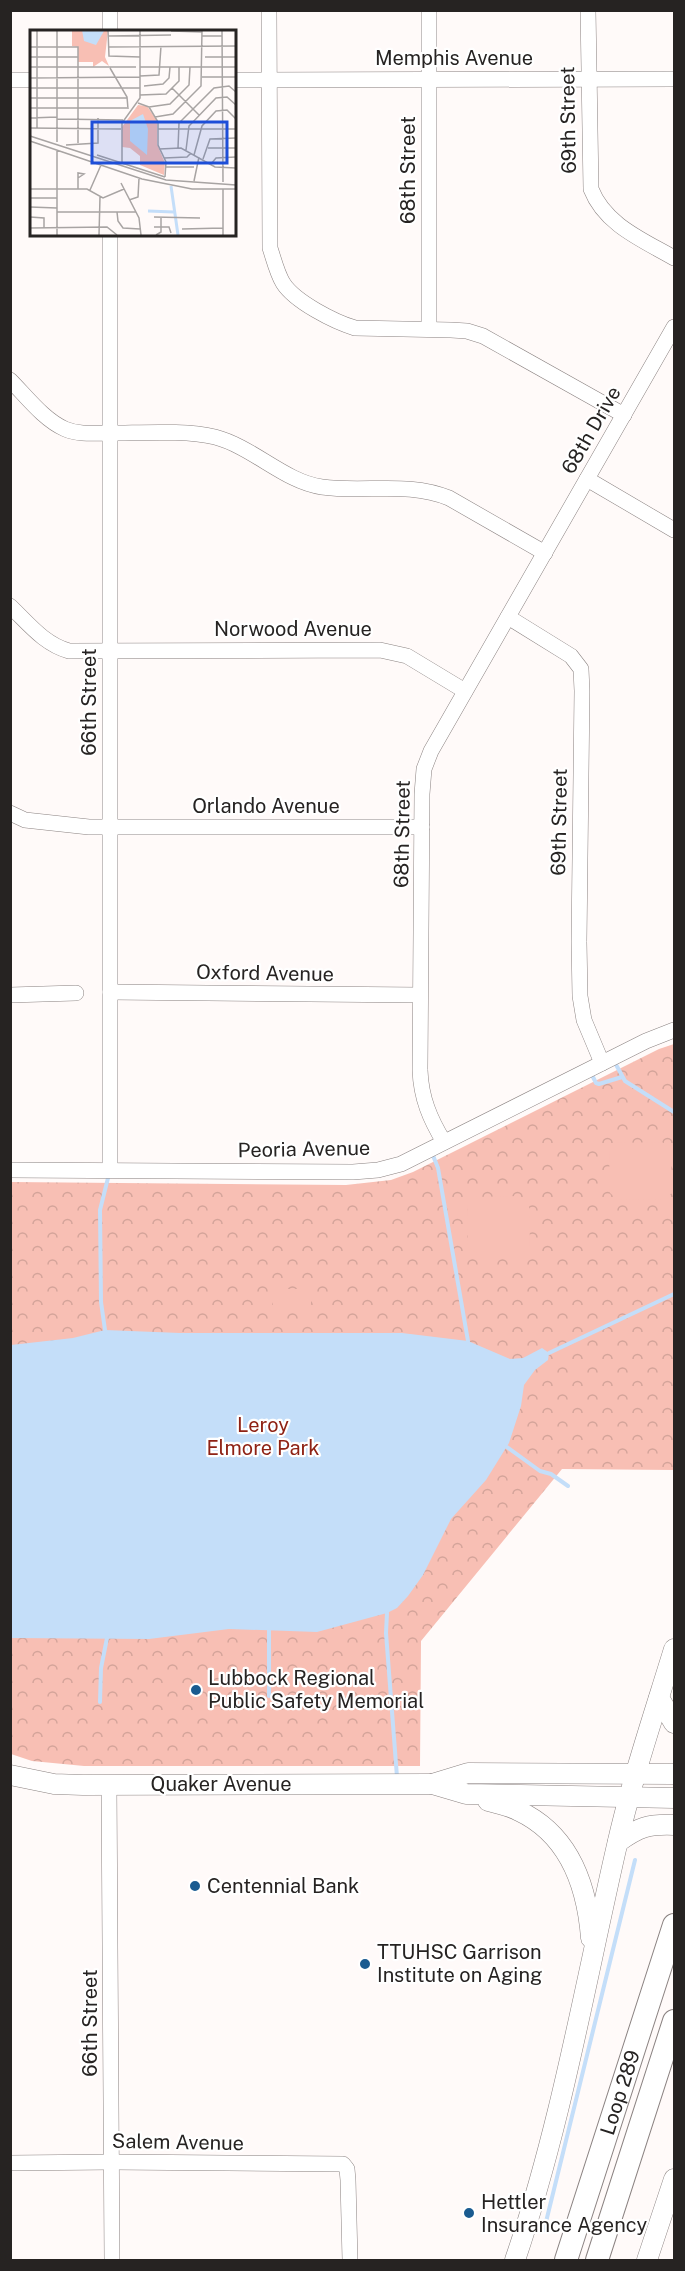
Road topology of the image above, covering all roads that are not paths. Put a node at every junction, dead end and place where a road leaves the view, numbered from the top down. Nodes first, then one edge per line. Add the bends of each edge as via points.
1 (110, 10) edge
2 (269, 10) edge
3 (429, 10) edge
4 (588, 10) edge
5 (110, 30) edge
6 (429, 79) junction
7 (588, 79) junction
8 (675, 79) edge
9 (10, 80) edge
10 (30, 80) edge
11 (236, 80) edge
12 (269, 80) junction
13 (110, 236) edge
14 (675, 258) edge
15 (675, 327) edge
16 (429, 330) junction
17 (670, 347) edge
18 (10, 380) edge
19 (624, 415) junction
20 (111, 433) junction
21 (587, 479) junction
22 (675, 530) edge
23 (545, 553) junction
24 (10, 606) edge
25 (508, 617) junction
26 (110, 651) junction
27 (465, 691) junction
28 (10, 813) edge
29 (422, 827) junction
30 (110, 828) junction
31 (110, 992) junction
32 (76, 993) dead end
33 (10, 995) edge
34 (420, 995) junction
35 (675, 1030) edge
36 (602, 1063) junction
37 (444, 1142) junction
38 (10, 1170) edge
39 (110, 1170) junction
40 (675, 1649) edge
41 (659, 1698) junction
42 (675, 1723) edge
43 (637, 1773) junction
44 (675, 1774) edge
45 (10, 1775) edge
46 (432, 1784) junction
47 (109, 1785) junction
48 (466, 1794) junction
49 (630, 1798) junction
50 (675, 1798) edge
51 (675, 1825) edge
52 (618, 1842) junction
53 (675, 1925) edge
54 (592, 1956) junction
55 (675, 2021) edge
56 (112, 2162) junction
57 (10, 2163) edge
58 (675, 2179) edge
59 (623, 2181) junction
60 (577, 2225) junction
61 (112, 2260) edge
62 (350, 2260) edge
63 (515, 2260) edge
64 (560, 2260) edge
65 (566, 2260) edge
66 (597, 2260) edge
67 (610, 2260) edge
68 (646, 2260) edge

1 - 5 street
2 - 12 street
3 - 6 street, 68th Street
4 - 7 street, 69th Street
6 - 7 street, Memphis Avenue
6 - 12 street, Memphis Avenue
6 - 16 street, 68th Street
7 - 8 street, Memphis Avenue
7 - 14 street, 69th Street via 589,178 597,204 623,228
9 - 10 street
11 - 12 street, Memphis Avenue
12 - 16 street via 270,248 285,286 343,325 373,330
13 - 20 street, 66th Street
15 - 17 street, 68th Drive
16 - 19 street via 467,331 483,336
17 - 19 street, 68th Drive
18 - 20 street via 64,429
19 - 21 street, 68th Drive
20 - 23 street via 216,437 242,447 309,485 325,488 434,491
20 - 26 street, 66th Street
21 - 22 street
21 - 23 street, 68th Drive
23 - 25 street, 68th Street
24 - 26 street, Norwood Avenue via 56,647 69,651
25 - 27 street, 68th Street
25 - 36 street, 69th Street via 571,656 581,669 580,996 584,1020
26 - 27 street, Norwood Avenue via 380,650 407,656
26 - 30 street, 66th Street
27 - 29 street, 68th Street via 424,769
28 - 30 street, Orlando Avenue via 48,824
29 - 30 street, Orlando Avenue
29 - 34 street, 68th Street
30 - 31 street, 66th Street
31 - 34 street, Oxford Avenue
31 - 39 street, 66th Street
32 - 33 street
34 - 37 street, 68th Street via 421,1090 429,1116
35 - 36 street, Peoria Avenue
36 - 37 street, Peoria Avenue
37 - 39 street, Peoria Avenue via 400,1164 370,1170
38 - 39 street, Peoria Avenue
40 - 41 main road
41 - 42 main road
41 - 43 main road
43 - 44 main road, Quaker Avenue
43 - 46 main road, Quaker Avenue via 468,1773
43 - 49 main road
45 - 47 main road, Quaker Avenue via 54,1784
46 - 47 main road, Quaker Avenue
46 - 48 main road, Quaker Avenue
47 - 56 street, 66th Street
48 - 49 main road, Quaker Avenue
48 - 54 main road via 518,1810 558,1841 578,1872 585,1893
49 - 50 main road, Quaker Avenue
49 - 52 main road
51 - 52 main road via 651,1824
52 - 54 main road
53 - 60 highway, Loop 289
54 - 63 main road via 553,2132
55 - 59 highway, Loop 289
56 - 57 street, Salem Avenue
56 - 61 street, 66th Street
56 - 62 street, Salem Avenue via 346,2165
58 - 68 main road
59 - 66 highway, Loop 289
59 - 67 highway
60 - 64 highway
60 - 65 highway, Loop 289

